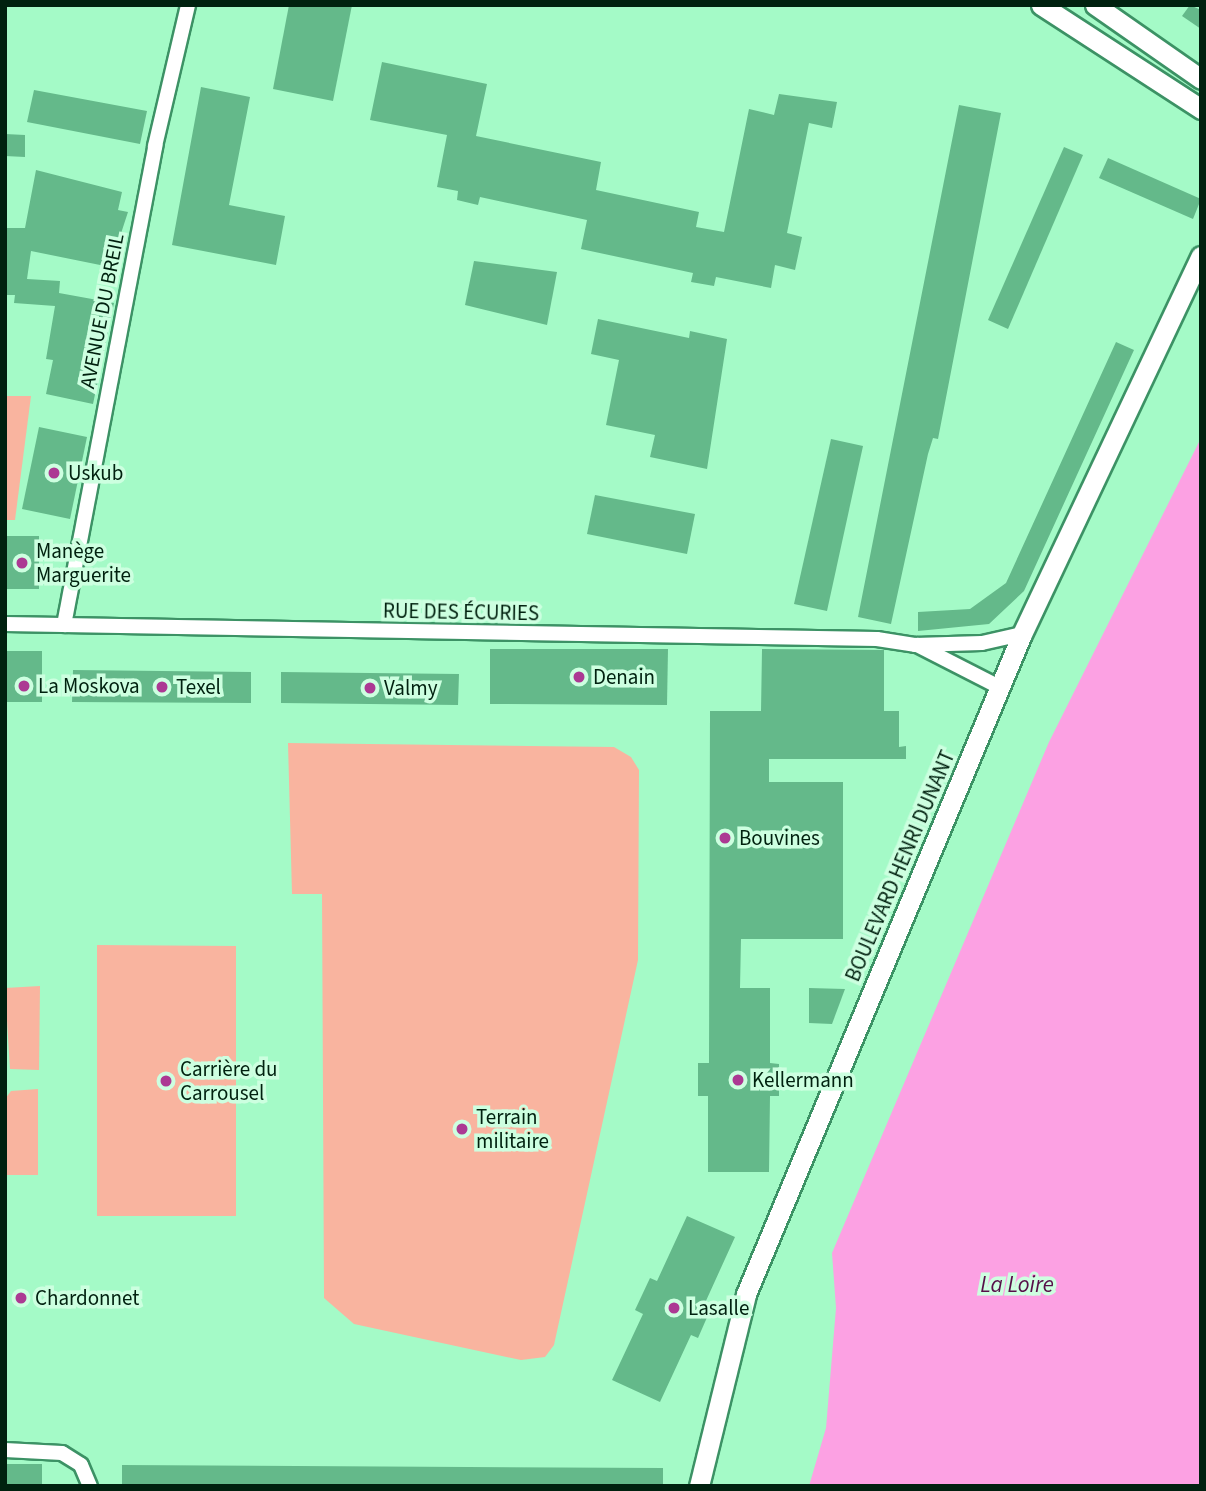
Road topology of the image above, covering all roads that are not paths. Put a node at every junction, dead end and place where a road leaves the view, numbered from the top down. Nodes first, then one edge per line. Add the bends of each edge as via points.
1 (188, 5) edge
2 (1041, 5) edge
3 (1095, 5) edge
4 (1201, 79) edge
5 (1201, 109) edge
6 (1201, 241) edge
7 (1201, 256) edge
8 (1187, 281) junction
9 (5, 624) edge
10 (64, 625) junction
11 (1022, 634) junction
12 (915, 645) junction
13 (999, 687) junction
14 (5, 1450) edge
15 (90, 1486) edge
16 (699, 1486) edge

1 - 10 street, AVENUE DU BREIL via 155,146
2 - 5 main road
3 - 4 main road
6 - 8 main road
7 - 8 main road
8 - 11 main road, BOULEVARD HENRI DUNANT
9 - 10 street, RUE DES ÉCURIES
10 - 12 street, RUE DES ÉCURIES via 756,636
11 - 12 street, RUE DES ÉCURIES via 982,643
11 - 13 main road, BOULEVARD HENRI DUNANT
12 - 13 street, RUE DES ÉCURIES
13 - 16 main road, BOULEVARD HENRI DUNANT via 746,1294
14 - 15 street via 62,1453 81,1465

